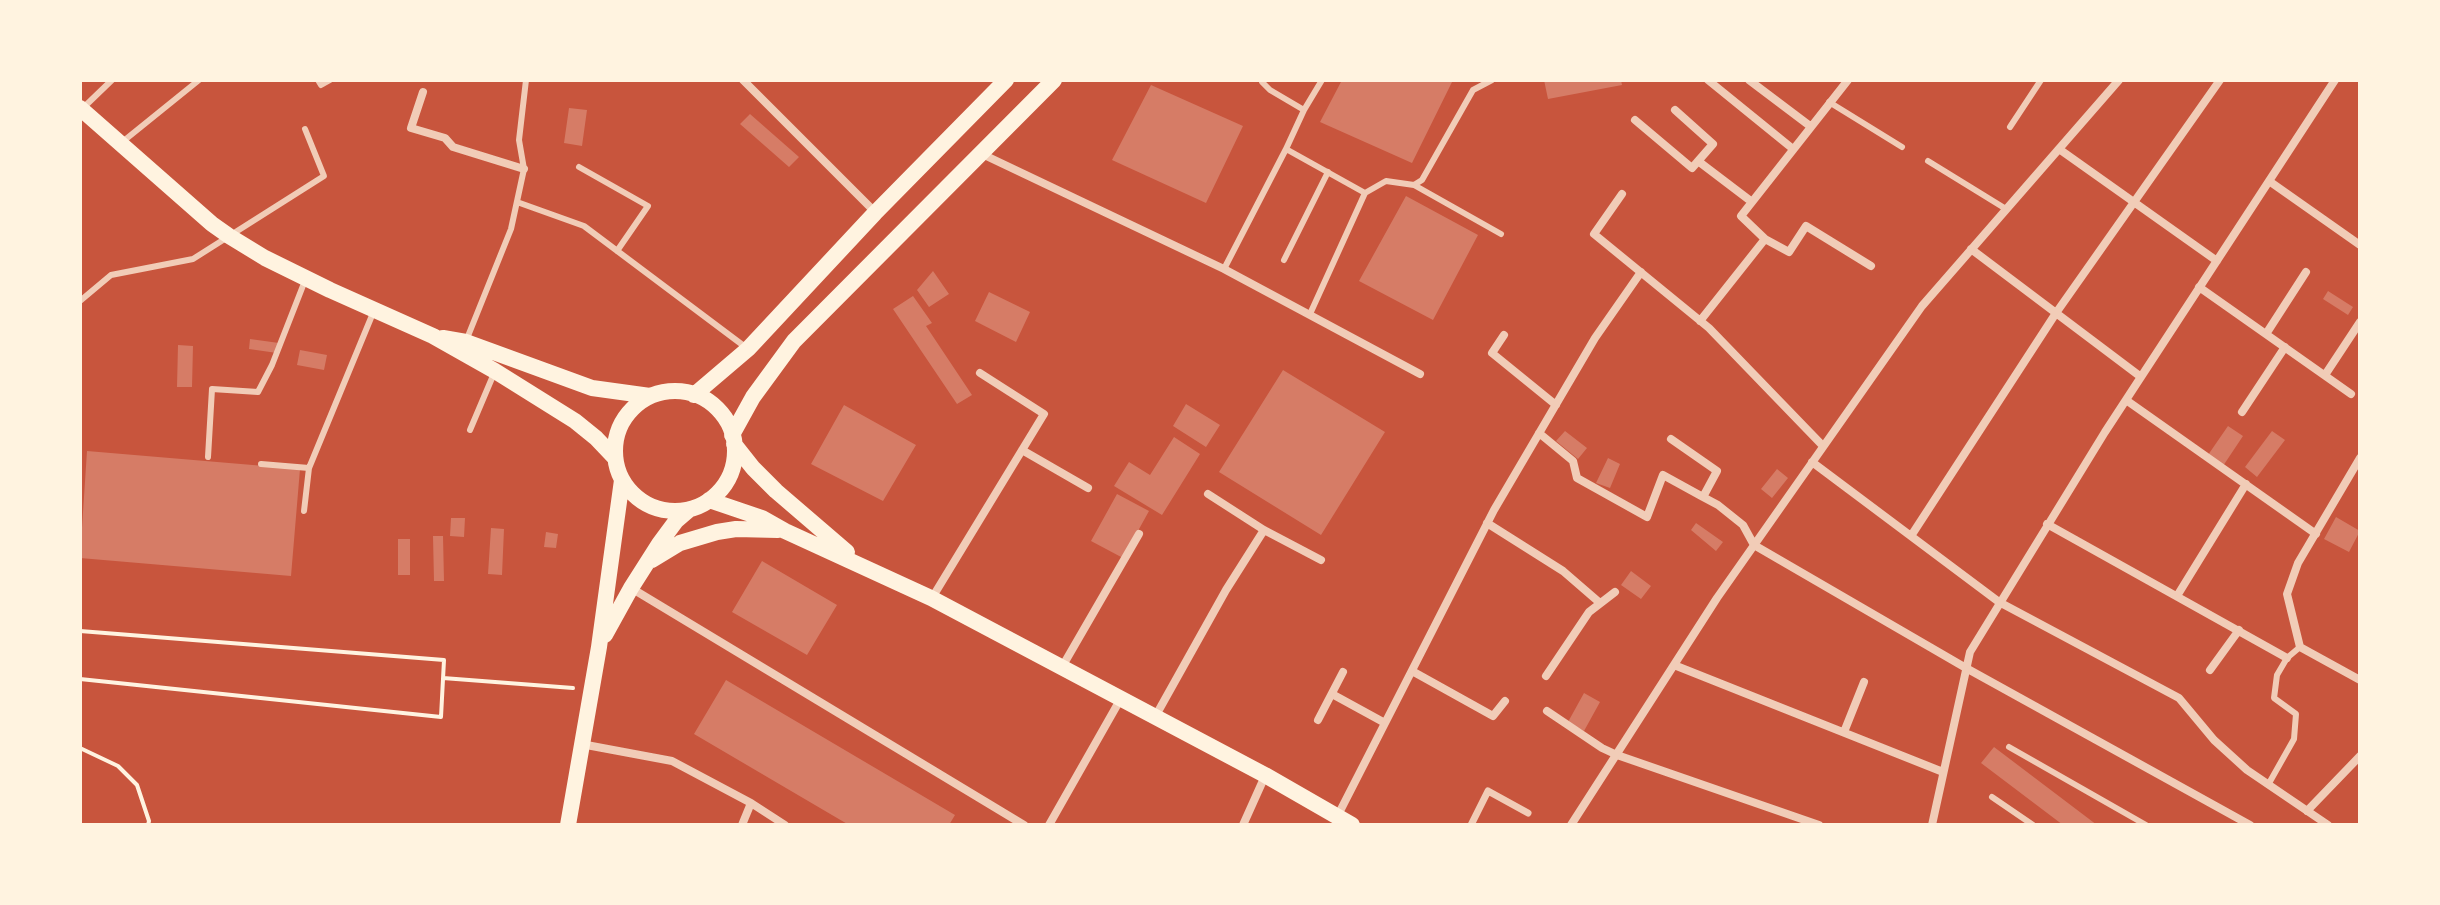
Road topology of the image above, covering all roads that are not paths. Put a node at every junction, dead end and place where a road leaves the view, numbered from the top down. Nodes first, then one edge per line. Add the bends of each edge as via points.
1 (112, 80) edge
2 (199, 80) edge
3 (318, 80) edge
4 (330, 80) edge
5 (526, 80) edge
6 (743, 80) edge
7 (1006, 80) edge
8 (1054, 80) edge
9 (1263, 80) edge
10 (1322, 80) edge
11 (1492, 80) edge
12 (1708, 80) edge
13 (1749, 80) edge
14 (1848, 80) edge
15 (2041, 80) edge
16 (2119, 80) edge
17 (2220, 80) edge
18 (2335, 80) edge
19 (423, 92) dead end
20 (1829, 102) junction
21 (81, 109) edge
22 (1304, 110) junction
23 (1675, 110) dead end
24 (1635, 120) dead end
25 (1810, 126) junction
26 (2010, 127) dead end
27 (305, 129) dead end
28 (121, 143) junction
29 (1902, 147) dead end
30 (1286, 149) junction
31 (1793, 149) junction
32 (2059, 149) junction
33 (981, 154) junction
34 (1698, 161) junction
35 (1928, 161) dead end
36 (579, 167) dead end
37 (524, 169) junction
38 (1328, 172) junction
39 (2269, 181) junction
40 (1414, 185) junction
41 (1365, 193) junction
42 (1622, 194) dead end
43 (517, 202) junction
44 (1752, 202) junction
45 (2135, 203) junction
46 (2006, 209) junction
47 (875, 213) junction
48 (1501, 234) dead end
49 (229, 236) junction
50 (1765, 239) junction
51 (2360, 245) edge
52 (1971, 249) junction
53 (617, 251) junction
54 (1284, 260) dead end
55 (2217, 261) junction
56 (1871, 266) dead end
57 (1224, 269) junction
58 (1641, 272) junction
59 (2306, 272) dead end
60 (306, 278) junction
61 (2199, 287) junction
62 (80, 301) edge
63 (374, 309) junction
64 (2056, 313) junction
65 (1310, 314) junction
66 (1700, 321) junction
67 (2360, 322) edge
68 (2266, 334) junction
69 (1504, 335) dead end
70 (433, 336) junction
71 (466, 342) junction
72 (2285, 347) junction
73 (748, 349) junction
74 (495, 371) junction
75 (980, 373) dead end
76 (1420, 374) dead end
77 (2325, 375) junction
78 (2141, 377) junction
79 (2351, 394) dead end
80 (694, 395) junction
81 (651, 396) junction
82 (2126, 400) junction
83 (1556, 405) junction
84 (2242, 412) dead end
85 (470, 430) dead end
86 (1539, 433) junction
87 (1671, 439) dead end
88 (733, 440) junction
89 (1823, 446) junction
90 (1022, 450) junction
91 (208, 457) dead end
92 (615, 458) junction
93 (2360, 458) edge
94 (1812, 462) junction
95 (261, 464) dead end
96 (309, 468) junction
97 (622, 480) junction
98 (2246, 484) junction
99 (1088, 488) dead end
100 (1208, 494) dead end
101 (1703, 497) junction
102 (709, 500) junction
103 (690, 509) junction
104 (304, 511) dead end
105 (1487, 523) junction
106 (2047, 524) junction
107 (1264, 530) junction
108 (785, 531) junction
109 (1139, 534) dead end
110 (2316, 534) junction
111 (1911, 536) junction
112 (1754, 545) junction
113 (1321, 560) dead end
114 (647, 563) junction
115 (863, 566) junction
116 (631, 588) junction
117 (1615, 592) dead end
118 (2177, 596) junction
119 (931, 598) junction
120 (1999, 602) junction
121 (1600, 603) junction
122 (2239, 630) junction
123 (599, 647) junction
124 (2300, 647) junction
125 (2287, 658) junction
126 (1674, 665) junction
127 (1061, 668) junction
128 (1966, 668) junction
129 (2210, 670) dead end
130 (1412, 671) junction
131 (1343, 672) dead end
132 (1546, 676) dead end
133 (2360, 680) edge
134 (1864, 682) dead end
135 (1332, 694) junction
136 (1120, 700) junction
137 (1505, 701) dead end
138 (1547, 711) dead end
139 (1155, 718) junction
140 (1318, 720) dead end
141 (1385, 723) junction
142 (1844, 732) junction
143 (580, 744) junction
144 (2009, 747) dead end
145 (1617, 755) junction
146 (2360, 756) edge
147 (1943, 772) junction
148 (1265, 775) junction
149 (2268, 785) junction
150 (1992, 797) dead end
151 (751, 803) junction
152 (2307, 811) junction
153 (1528, 813) dead end
154 (1345, 821) edge
155 (568, 825) edge
156 (742, 825) edge
157 (785, 825) edge
158 (1024, 825) edge
159 (1049, 825) edge
160 (1243, 825) edge
161 (1471, 825) edge
162 (1571, 825) edge
163 (1819, 825) edge
164 (1932, 825) edge
165 (2033, 825) edge
166 (2146, 825) edge
167 (2250, 825) edge
168 (2328, 825) edge

1 - 21 lane
2 - 28 lane
3 - 4 lane via 321,85
5 - 37 lane via 519,140
6 - 47 street
7 - 47 main road
8 - 33 main road
9 - 22 lane
10 - 22 lane
11 - 40 lane via 1473,90 1422,180
12 - 31 street
13 - 25 street
14 - 20 street
15 - 26 lane
16 - 32 street
17 - 45 street
18 - 39 street
19 - 37 street via 411,128
20 - 25 street
20 - 29 lane
21 - 28 main road
22 - 30 lane
23 - 34 street via 1713,144
24 - 34 street via 1692,168
25 - 31 street
27 - 49 lane via 324,176
28 - 49 main road
30 - 38 lane
30 - 57 lane
31 - 44 street
32 - 45 street
32 - 46 street
33 - 57 street
33 - 88 main road via 794,341 753,397
34 - 44 street
35 - 46 lane
36 - 53 lane via 648,206
37 - 43 lane
38 - 41 lane
38 - 54 lane
39 - 51 street
39 - 55 street
40 - 41 lane via 1386,181
40 - 48 lane
41 - 65 lane
42 - 58 street via 1594,234
43 - 53 lane via 584,226
43 - 71 lane
44 - 50 street via 1741,216
45 - 55 street
45 - 64 street
46 - 52 street
47 - 73 main road
49 - 60 main road
49 - 62 lane via 193,259 111,275
50 - 56 street via 1789,252 1806,226
50 - 66 street
52 - 64 street
52 - 89 street via 1922,306
53 - 73 lane
55 - 61 street
57 - 65 street
58 - 66 street
58 - 83 street
59 - 68 street
60 - 63 main road
60 - 91 lane via 258,392 212,389
61 - 68 street
61 - 78 street
63 - 70 main road
63 - 96 lane
64 - 78 street
64 - 111 street
65 - 76 street
66 - 89 street
67 - 77 street
68 - 72 street
69 - 83 street via 1492,353
70 - 71 main road
70 - 74 main road
71 - 81 main road via 592,388
72 - 77 street
72 - 84 street
73 - 80 main road
74 - 85 lane
74 - 92 main road via 575,421
75 - 90 street via 1044,414
77 - 79 street
78 - 82 street
80 - 81 main road
80 - 88 main road via 718,410
81 - 92 main road via 638,403 618,430
82 - 98 street
82 - 106 street
83 - 86 street
86 - 101 street via 1573,461 1577,478 1647,517 1663,475
86 - 105 street
87 - 101 street via 1717,471
88 - 102 main road via 730,475
88 - 115 main road via 776,491
89 - 94 street
90 - 99 street
90 - 119 street
92 - 97 main road
93 - 110 street
94 - 111 street
94 - 112 street
95 - 96 lane
96 - 104 lane
97 - 103 main road via 653,506
97 - 123 main road
98 - 110 street
98 - 118 street
100 - 107 street
101 - 112 street via 1743,525
102 - 103 main road
102 - 108 main road
103 - 114 main road
105 - 121 street via 1563,571
105 - 130 street
106 - 118 street
106 - 120 street
107 - 113 street
107 - 139 street
108 - 114 main road via 717,532 680,543
108 - 115 main road
109 - 127 street
110 - 124 street via 2287,594
111 - 120 street
112 - 126 street
112 - 128 street
114 - 116 main road
115 - 119 main road
116 - 123 main road
116 - 158 street
117 - 121 street
118 - 122 street
119 - 127 main road
120 - 128 street
120 - 149 street via 2179,698 2214,740
121 - 132 street
122 - 125 street
122 - 129 street
123 - 143 main road
124 - 125 lane
124 - 133 street
125 - 149 lane via 2277,675 2274,698 2296,714 2294,739
126 - 142 street
126 - 145 street
127 - 136 main road
128 - 147 street
128 - 167 street
130 - 137 street via 1493,716
130 - 141 street
131 - 135 street
134 - 142 street
135 - 140 street
135 - 141 street
136 - 139 main road
136 - 159 street
138 - 145 street
139 - 148 main road
141 - 154 street
142 - 147 street
143 - 151 street via 672,761
143 - 155 main road
144 - 166 lane
145 - 162 street
145 - 163 street
146 - 152 street
147 - 164 street
148 - 154 main road
148 - 160 street
149 - 152 street
150 - 165 lane
151 - 156 street
151 - 157 street
152 - 168 street
153 - 161 street via 1488,791

